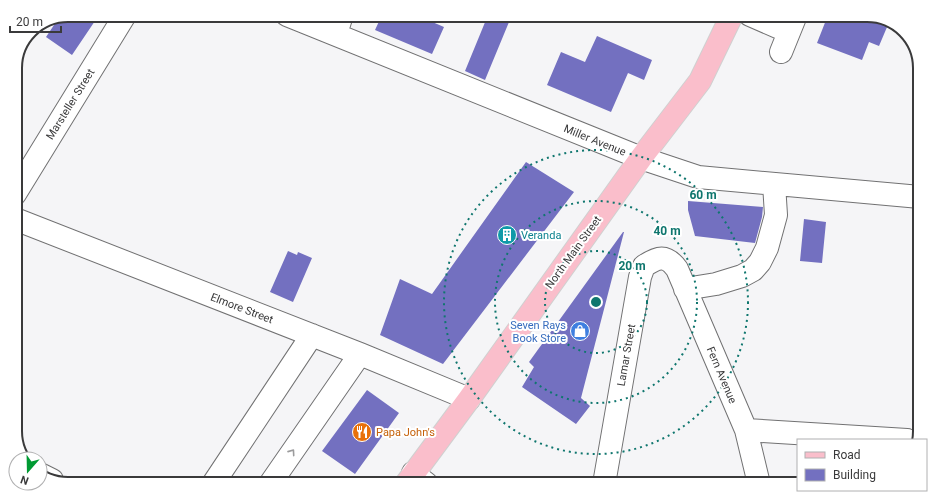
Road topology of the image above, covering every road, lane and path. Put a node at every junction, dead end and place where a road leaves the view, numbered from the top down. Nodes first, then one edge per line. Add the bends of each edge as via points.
1 (121, 22) edge
2 (327, 22) edge
3 (729, 22) edge
4 (339, 24) edge
5 (792, 24) edge
6 (781, 52) dead end
7 (641, 158) junction
8 (22, 183) edge
9 (774, 184) junction
10 (913, 196) edge
11 (22, 222) edge
12 (677, 269) joint
13 (685, 289) junction
14 (312, 335) junction
15 (360, 354) junction
16 (469, 399) junction
17 (746, 430) junction
18 (891, 439) edge
19 (218, 477) edge
20 (275, 477) edge
21 (417, 477) edge
22 (605, 477) edge
23 (757, 477) edge

1 - 8 street, Marsteller Street
2 - 4 street, Miller Avenue
3 - 7 main road, North Main Street via 700,81
4 - 7 street, Miller Avenue
5 - 6 street
7 - 9 street, Miller Avenue via 698,177
7 - 16 main road, North Main Street
9 - 10 street, Miller Avenue
9 - 13 street via 776,215 767,248 760,262 753,270 742,276 716,284
11 - 14 street, Elmore Street
12 - 13 street, Fern Avenue
12 - 22 street, Lamar Street via 672,262 663,258 653,260 644,266 640,277
13 - 17 street, Fern Avenue
14 - 15 street, Elmore Street
14 - 19 street
15 - 16 street, Elmore Street
20 -> 15 street
16 - 21 main road, North Main Street
17 - 18 street
17 - 23 street, Fern Avenue

